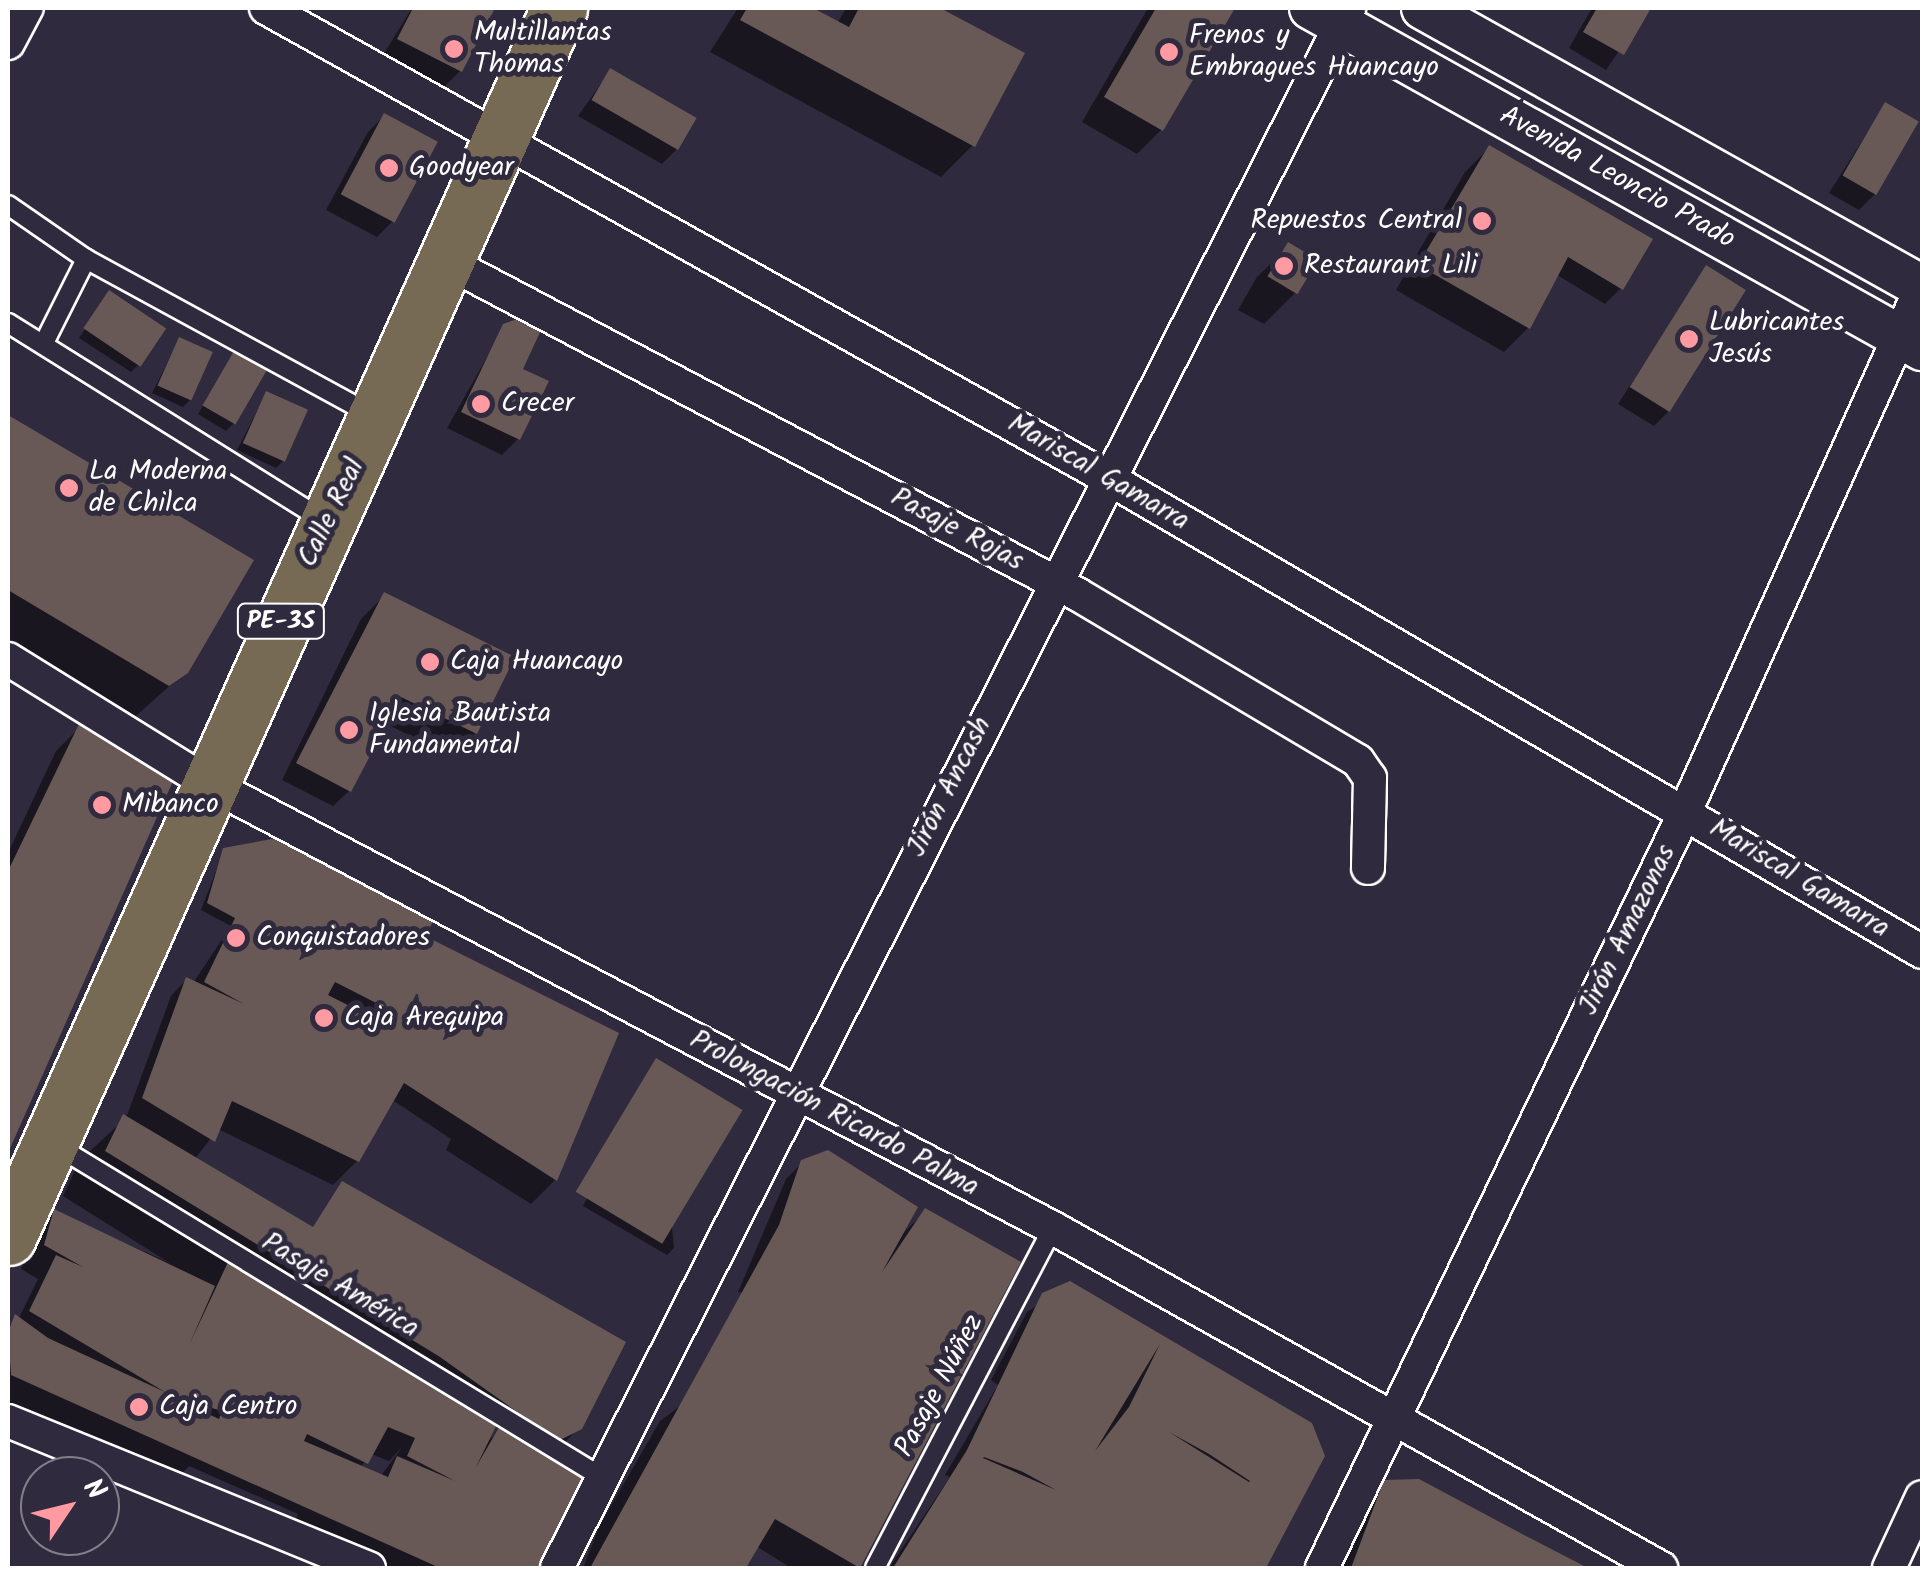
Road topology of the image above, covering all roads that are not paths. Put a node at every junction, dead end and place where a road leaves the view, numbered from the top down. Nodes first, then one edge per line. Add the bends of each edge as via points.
1 (27, 8) edge
2 (266, 8) edge
3 (559, 8) edge
4 (1423, 8) edge
5 (1333, 13) edge
6 (8, 43) edge
7 (503, 141) junction
8 (8, 205) edge
9 (86, 258) junction
10 (449, 263) junction
11 (1922, 286) edge
12 (8, 323) edge
13 (45, 341) junction
14 (1912, 343) edge
15 (380, 419) junction
16 (1106, 477) junction
17 (326, 521) junction
18 (1053, 581) junction
19 (8, 659) edge
20 (208, 783) junction
21 (1685, 812) junction
22 (1368, 868) dead end
23 (1922, 952) edge
24 (795, 1095) junction
25 (48, 1141) junction
26 (1054, 1228) junction
27 (8, 1238) edge
28 (8, 1420) edge
29 (1393, 1420) junction
30 (603, 1478) junction
31 (1922, 1497) edge
32 (369, 1568) edge
33 (557, 1568) edge
34 (875, 1568) edge
35 (1322, 1568) edge
36 (1661, 1568) edge
37 (1889, 1568) edge

1 - 6 street
2 - 7 street, Mariscal Gamarra
3 - 7 highway, Calle Real / PE-3S
4 - 11 street, Avenida Leoncio Prado
5 - 14 street, Avenida Leoncio Prado
5 - 16 street, Jirón Ancash
7 - 10 highway, Calle Real / PE-3S
7 - 16 street, Mariscal Gamarra
8 - 9 lane
9 - 13 lane
9 - 15 lane
10 - 15 highway, Calle Real / PE-3S
10 - 18 street, Pasaje Rojas
11 - 14 street, Jirón Amazonas
12 - 13 lane
13 - 17 lane
14 - 21 street, Jirón Amazonas
15 - 17 highway, Calle Real / PE-3S
16 - 18 street, Jirón Ancash
16 - 21 street, Mariscal Gamarra
17 - 20 highway, Calle Real / PE-3S
18 - 22 street, Pasaje Rojas via 1358,760 1370,778
18 - 24 street, Jirón Ancash
19 - 20 street, Prolongación Ricardo Palma
20 - 24 street, Prolongación Ricardo Palma
20 - 25 highway, Calle Real / PE-3S
21 - 23 street, Mariscal Gamarra
21 - 29 street, Jirón Amazonas
24 - 26 street, Prolongación Ricardo Palma
24 - 30 street, Jirón Ancash
25 - 27 highway, Calle Real / PE-3S
25 - 30 lane, Pasaje América
26 - 29 street, Prolongación Ricardo Palma
26 - 34 lane, Pasaje Núñez
28 - 32 street
29 - 35 street, Jirón Amazonas
29 - 36 street, Prolongación Ricardo Palma
30 - 33 street, Jirón Ancash
31 - 37 street

